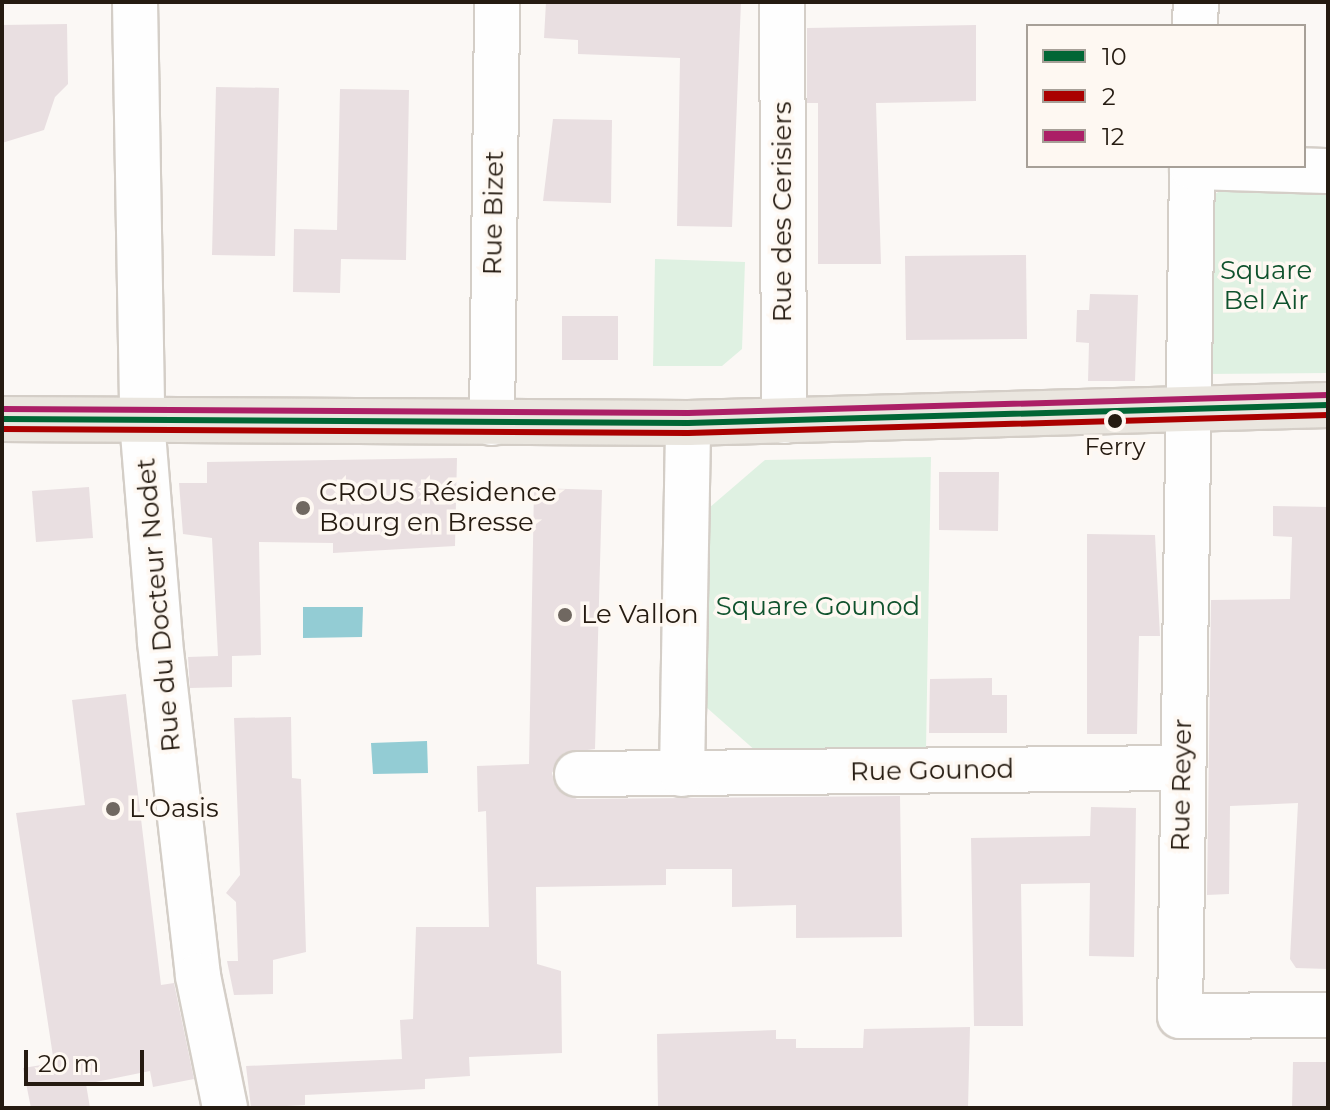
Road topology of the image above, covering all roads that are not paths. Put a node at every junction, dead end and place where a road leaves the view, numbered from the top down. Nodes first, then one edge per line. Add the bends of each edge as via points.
1 (135, 2) edge
2 (497, 2) edge
3 (782, 2) edge
4 (1196, 2) edge
5 (1195, 24) edge
6 (1192, 168) edge
7 (1226, 168) edge
8 (1328, 171) edge
9 (1328, 405) edge
10 (1188, 407) junction
11 (2, 419) edge
12 (142, 421) junction
13 (784, 421) junction
14 (492, 423) junction
15 (688, 423) junction
16 (1182, 768) junction
17 (577, 774) dead end
18 (682, 774) junction
19 (1328, 1015) edge
20 (225, 1108) edge

1 - 12 street, Rue du Docteur Nodet
2 - 14 street, Rue Bizet
3 - 13 street, Rue des Cerisiers
4 - 5 street
6 - 10 street, Rue Reyer
7 - 8 street
9 - 10 main road
10 - 13 main road
10 - 16 street, Rue Reyer
11 - 12 main road
12 - 14 main road
12 - 20 street, Rue du Docteur Nodet via 160,642 198,976
13 - 15 main road
14 - 15 main road
15 - 18 street
16 - 18 street, Rue Gounod
16 - 19 street, Rue Reyer via 1180,1016
17 - 18 street, Rue Gounod

